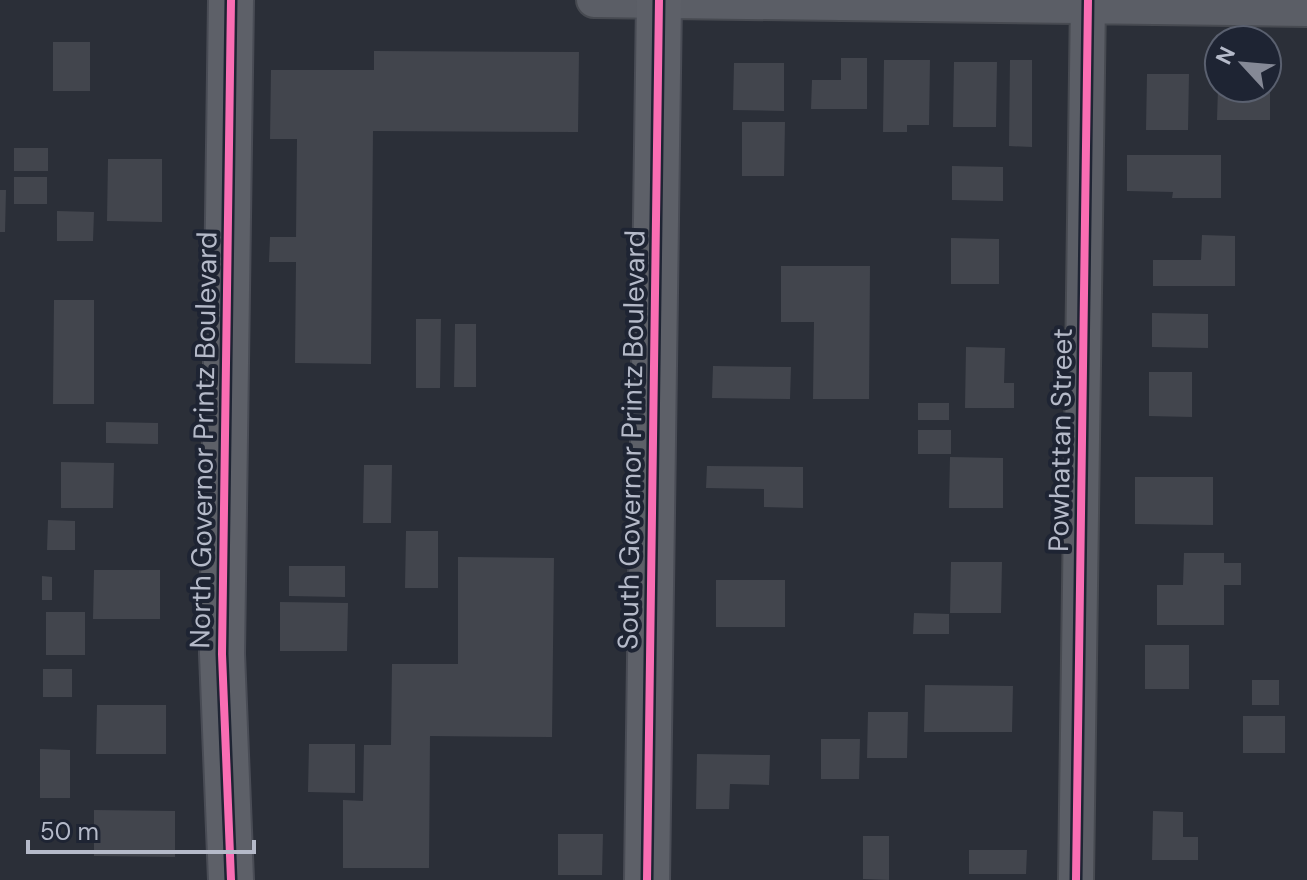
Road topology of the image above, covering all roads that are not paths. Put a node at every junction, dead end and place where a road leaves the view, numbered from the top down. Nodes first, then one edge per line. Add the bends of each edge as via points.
1 (231, 0) edge
2 (594, 0) edge
3 (659, 0) edge
4 (1088, 3) edge
5 (1307, 9) edge
6 (231, 880) edge
7 (647, 880) edge
8 (1076, 880) edge

1 - 6 main road, North Governor Printz Boulevard via 222,639
2 - 3 street
3 - 4 street
3 - 7 main road, South Governor Printz Boulevard
4 - 5 street
4 - 8 street, Powhattan Street

